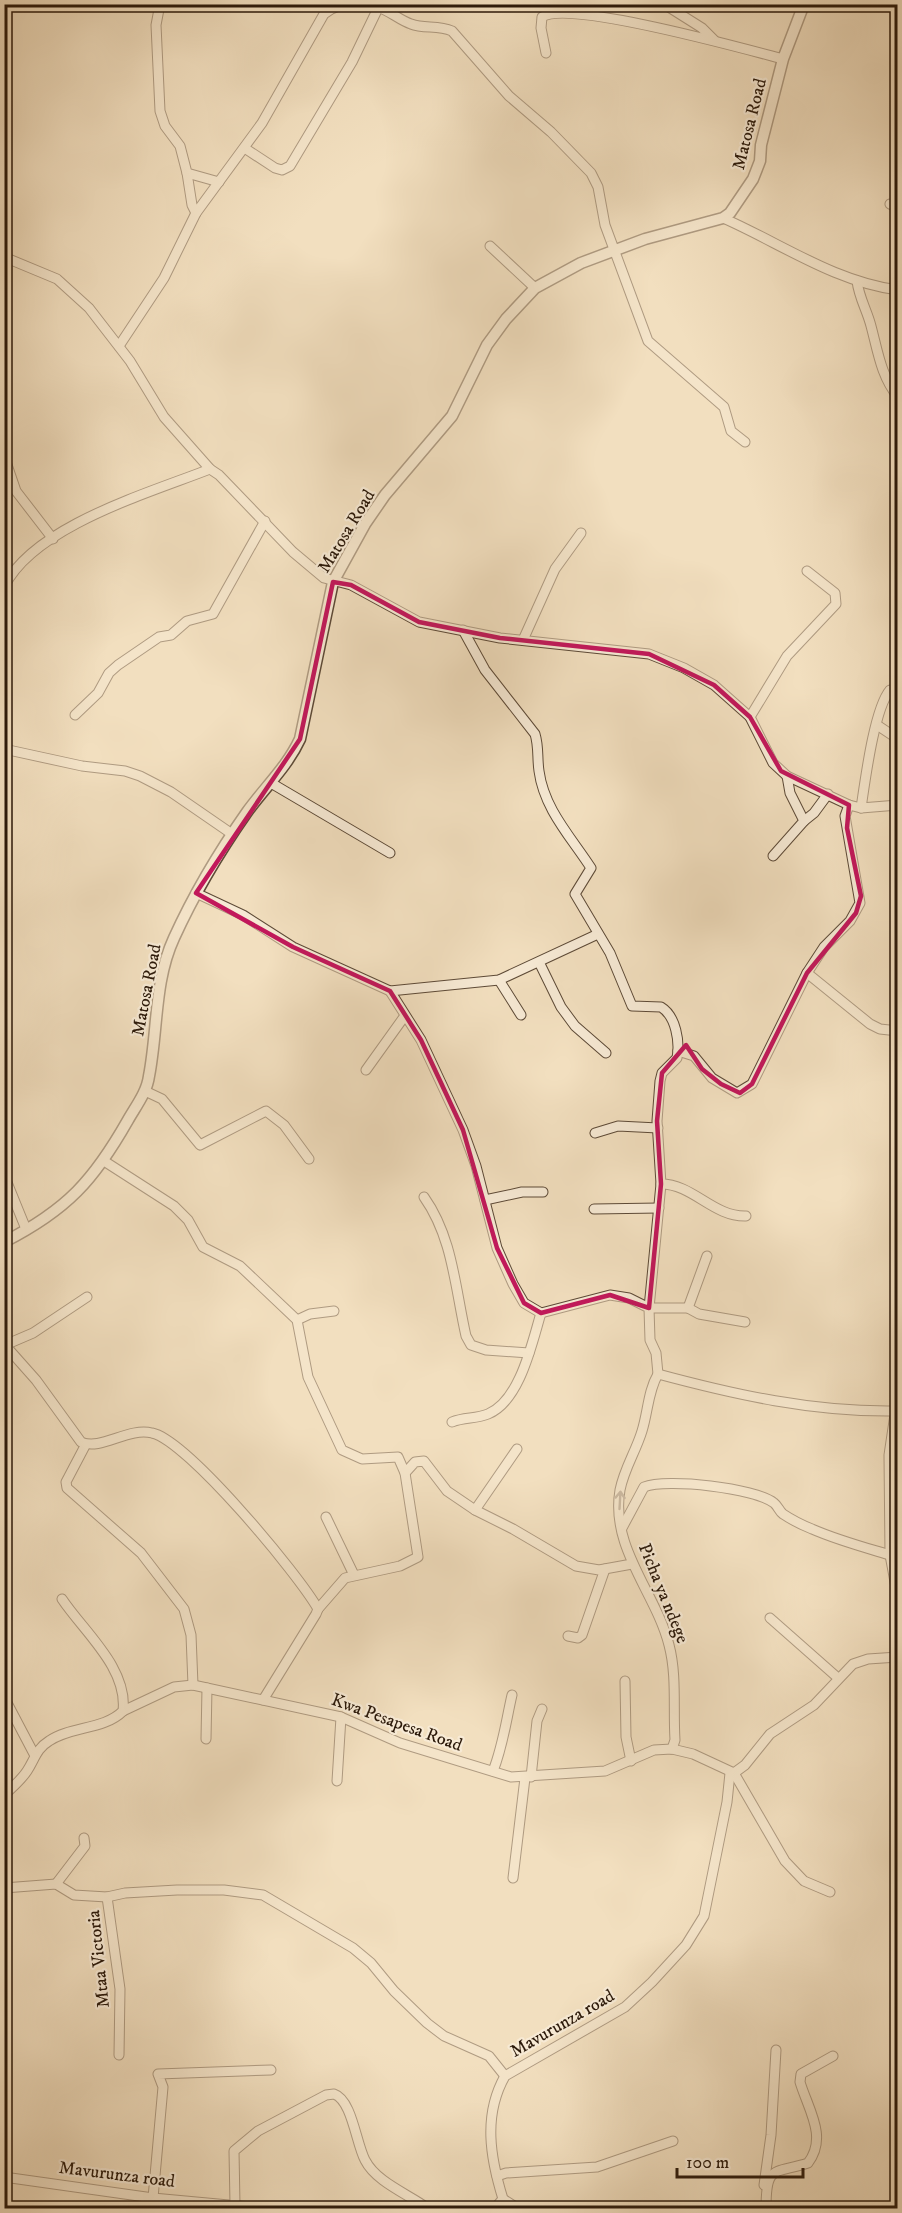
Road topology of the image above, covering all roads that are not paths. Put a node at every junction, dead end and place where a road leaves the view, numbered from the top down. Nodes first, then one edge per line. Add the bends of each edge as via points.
1 (160, 4) edge
2 (664, 4) edge
3 (804, 4) edge
4 (379, 6) edge
5 (714, 40) junction
6 (546, 53) dead end
7 (783, 59) junction
8 (246, 148) junction
9 (187, 173) junction
10 (219, 182) junction
11 (196, 213) junction
12 (723, 218) junction
13 (489, 246) dead end
14 (616, 250) junction
15 (4, 258) edge
16 (857, 281) junction
17 (535, 288) junction
18 (897, 290) edge
19 (119, 346) junction
20 (897, 398) edge
21 (745, 442) dead end
22 (4, 456) edge
23 (210, 469) junction
24 (265, 521) junction
25 (581, 533) dead end
26 (53, 539) junction
27 (807, 571) dead end
28 (333, 582) junction
29 (4, 587) edge
30 (463, 630) junction
31 (523, 640) junction
32 (897, 688) edge
33 (75, 715) dead end
34 (750, 717) junction
35 (877, 725) junction
36 (897, 740) edge
37 (4, 749) edge
38 (787, 776) junction
39 (271, 783) junction
40 (828, 794) junction
41 (849, 805) junction
42 (897, 805) edge
43 (861, 808) junction
44 (804, 821) junction
45 (232, 834) junction
46 (390, 853) dead end
47 (773, 856) dead end
48 (196, 893) junction
49 (598, 934) junction
50 (539, 962) junction
51 (807, 973) junction
52 (499, 980) junction
53 (390, 991) junction
54 (521, 1015) dead end
55 (404, 1017) junction
56 (897, 1031) edge
57 (678, 1052) junction
58 (606, 1053) dead end
59 (366, 1070) dead end
60 (145, 1091) junction
61 (658, 1128) junction
62 (595, 1133) dead end
63 (309, 1159) dead end
64 (104, 1161) junction
65 (4, 1174) edge
66 (661, 1184) junction
67 (543, 1192) dead end
68 (424, 1197) dead end
69 (485, 1200) junction
70 (659, 1208) junction
71 (594, 1209) dead end
72 (746, 1216) dead end
73 (26, 1229) junction
74 (4, 1242) edge
75 (706, 1256) dead end
76 (87, 1297) dead end
77 (649, 1308) junction
78 (688, 1308) junction
79 (333, 1311) dead end
80 (541, 1313) junction
81 (297, 1320) junction
82 (745, 1322) dead end
83 (5, 1345) edge
84 (529, 1353) junction
85 (897, 1362) edge
86 (658, 1374) junction
87 (897, 1380) edge
88 (897, 1394) edge
89 (894, 1411) junction
90 (452, 1422) dead end
91 (86, 1444) junction
92 (517, 1449) dead end
93 (405, 1473) junction
94 (894, 1508) edge
95 (475, 1510) junction
96 (326, 1517) dead end
97 (622, 1530) junction
98 (890, 1555) junction
99 (632, 1564) junction
100 (605, 1569) junction
101 (354, 1575) junction
102 (897, 1598) edge
103 (62, 1599) dead end
104 (318, 1609) junction
105 (770, 1618) dead end
106 (568, 1636) dead end
107 (897, 1657) edge
108 (838, 1678) junction
109 (625, 1681) dead end
110 (193, 1685) junction
111 (207, 1688) junction
112 (512, 1695) dead end
113 (4, 1697) edge
114 (263, 1700) junction
115 (542, 1709) dead end
116 (123, 1711) junction
117 (341, 1717) junction
118 (206, 1739) dead end
119 (672, 1749) junction
120 (34, 1754) junction
121 (632, 1761) junction
122 (493, 1771) junction
123 (732, 1773) junction
124 (528, 1777) junction
125 (337, 1781) dead end
126 (4, 1795) edge
127 (84, 1838) dead end
128 (513, 1878) dead end
129 (56, 1884) junction
130 (4, 1888) edge
131 (830, 1892) dead end
132 (107, 1897) junction
133 (776, 2050) dead end
134 (119, 2055) dead end
135 (833, 2056) dead end
136 (271, 2070) dead end
137 (505, 2076) junction
138 (673, 2141) dead end
139 (497, 2176) junction
140 (4, 2177) edge
141 (766, 2195) junction
142 (153, 2198) junction
143 (503, 2199) junction
144 (235, 2205) junction
145 (260, 2208) edge
146 (427, 2208) edge
147 (495, 2208) edge
148 (517, 2208) edge
149 (766, 2208) edge

1 - 9 street via 156,25 160,111 165,126 180,146
2 - 5 street
3 - 7 street, Matosa Road
4 - 8 street via 343,4 324,14
4 - 8 street via 352,62 290,166 275,168
4 - 14 street via 410,24 452,31 509,96 578,159 598,187 605,225
5 - 6 street via 606,15 546,14 541,22
5 - 7 street
7 - 12 street, Matosa Road via 760,161 744,194
8 - 10 street
9 - 10 street
9 - 11 street
10 - 11 street
11 - 19 street via 164,278
12 - 14 street, Matosa Road
12 - 16 street
13 - 17 street
14 - 17 street, Matosa Road via 581,263
14 - 21 street via 648,341 724,407 731,431
15 - 19 street via 64,285
16 - 18 street
16 - 20 street via 876,354
17 - 28 street, Matosa Road via 487,345 456,410 385,495
19 - 23 street via 160,412
22 - 26 street via 19,497
23 - 24 street
23 - 26 street via 89,517
24 - 28 street via 315,573
24 - 33 street via 213,614 187,621 171,635 159,637 118,665 98,693
25 - 31 street via 555,569
26 - 29 street via 17,566
27 - 34 street via 835,593 836,604 787,656
28 - 30 street via 351,585 419,622
28 - 39 street, Matosa Road via 300,739 291,759
30 - 31 street
30 - 49 street via 486,670 535,734 539,771 554,815 591,868 575,894
31 - 34 street via 649,654 714,685
32 - 35 street via 885,696
34 - 38 street via 773,763
35 - 36 street
35 - 43 street
37 - 45 street via 140,776
38 - 40 street
38 - 44 street via 790,793
39 - 45 street, Matosa Road
39 - 46 street
40 - 41 street
40 - 44 street
41 - 43 street
41 - 51 street via 845,816 860,903
42 - 43 street
44 - 47 street
45 - 48 street, Matosa Road
48 - 53 street via 243,915 293,947
48 - 60 street, Matosa Road via 168,955
49 - 50 street
49 - 57 street via 615,962 632,1006 657,1006 668,1013
50 - 52 street
50 - 58 street via 568,1017
51 - 56 street via 870,1024
51 - 57 street via 752,1084 743,1091 737,1093 721,1084 702,1069 694,1056
52 - 53 street
52 - 54 street
53 - 55 street
55 - 59 street
55 - 69 street via 421,1040 454,1109
57 - 61 street via 661,1077
60 - 63 street via 162,1099 200,1146 266,1111 284,1125
60 - 64 street, Matosa Road
61 - 62 street via 618,1126
61 - 66 street
64 - 73 street, Matosa Road via 79,1191
64 - 81 street via 174,1206 188,1220 203,1247 240,1266
65 - 73 street
66 - 70 street
66 - 72 street via 674,1184 720,1210
67 - 69 street
68 - 84 street via 445,1234 471,1346
69 - 80 street via 497,1248 513,1284 524,1304
70 - 71 street
70 - 77 street
73 - 74 street, Matosa Road
75 - 78 street
76 - 83 street via 33,1333
77 - 78 street
77 - 80 street via 629,1298 610,1295
77 - 86 street via 650,1340
78 - 82 street via 699,1314
79 - 81 street
80 - 84 street
81 - 93 street via 308,1377 338,1446 362,1459 396,1456
83 - 91 street via 36,1380 69,1428
84 - 90 street via 515,1388 497,1409
85 - 87 street
86 - 89 street via 782,1404
97 -> 86 street, Picha ya ndege via 620,1491
88 - 89 street
89 - 94 street via 889,1455
91 - 104 street via 140,1431 166,1439 241,1513
91 - 110 street via 66,1482 67,1488 141,1553 184,1610 191,1635
92 - 95 street
93 - 95 street via 415,1462 424,1461 447,1491
93 - 101 street via 418,1557 400,1566
94 - 98 street
95 - 100 street via 576,1566
96 - 101 street
97 - 98 street via 644,1487 679,1483 757,1497 842,1542
97 - 99 street, Picha ya ndege
98 - 102 street
99 - 100 street
99 - 119 street, Picha ya ndege via 665,1633 672,1660
100 - 106 street via 582,1635
101 - 104 street via 335,1586
103 - 116 street via 117,1677 124,1697
104 - 114 street
105 - 108 street
107 - 108 street via 859,1661
108 - 123 street via 814,1705 770,1734 745,1765
109 - 121 street via 625,1729
110 - 111 street, Kwa Pesapesa Road
110 - 116 street, Kwa Pesapesa Road via 174,1687
111 - 114 street, Kwa Pesapesa Road
111 - 118 street
112 - 122 street via 505,1740
113 - 120 street
114 - 117 street, Kwa Pesapesa Road
115 - 124 street
116 - 120 street, Kwa Pesapesa Road via 109,1721 61,1734
117 - 122 street, Kwa Pesapesa Road via 400,1743
117 - 125 street
119 - 121 street, Kwa Pesapesa Road via 654,1750
119 - 123 street, Kwa Pesapesa Road via 712,1761
120 - 126 street via 28,1770
121 - 124 street, Kwa Pesapesa Road via 599,1772
122 - 124 street, Kwa Pesapesa Road
123 - 131 street via 785,1861 804,1881
123 - 137 street, Mavurunza road via 704,1916 686,1945 625,2007
124 - 128 street
127 - 129 street via 85,1846
129 - 130 street
129 - 132 street via 74,1895
132 - 134 street, Mtaa Victoria via 120,1989
132 - 137 street via 224,1890 272,1899 353,1948 427,2023 444,2036 489,2056
133 - 141 street
135 - 141 street via 801,2074 800,2082 817,2134 816,2153 808,2163 777,2169 771,2175
136 - 142 street via 158,2074 163,2087
137 - 139 street, Mavurunza road via 489,2120
138 - 139 street via 597,2167
139 - 143 street, Mavurunza road
140 - 142 street, Mavurunza road
141 - 149 street
142 - 144 street, Mavurunza road
143 - 147 street
143 - 148 street
144 - 145 street, Mavurunza road
144 - 146 street via 234,2151 258,2131 334,2094 345,2102 366,2162 382,2178

